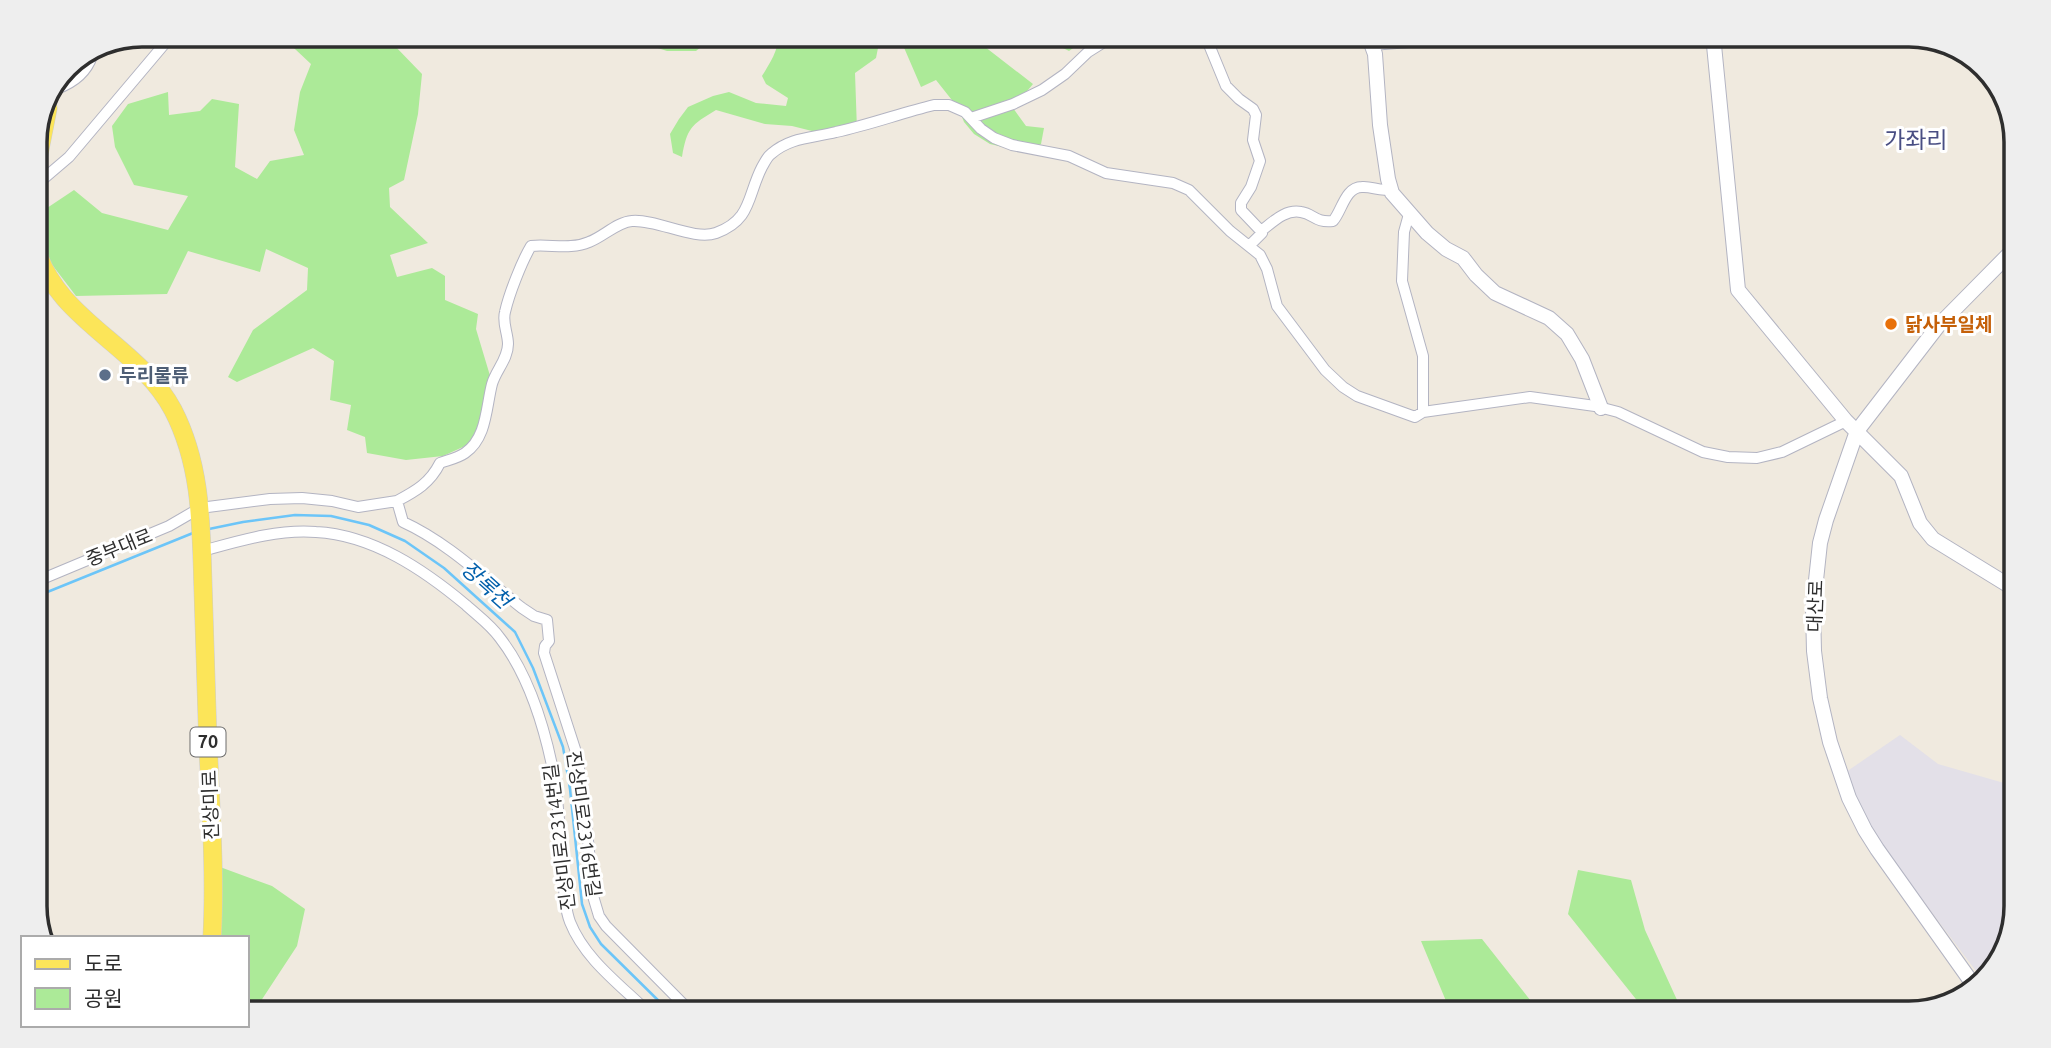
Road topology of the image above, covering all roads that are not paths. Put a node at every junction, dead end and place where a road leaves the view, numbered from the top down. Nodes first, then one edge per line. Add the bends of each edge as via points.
1 (162, 47) edge
2 (1096, 47) edge
3 (1210, 47) edge
4 (1373, 47) edge
5 (1714, 47) edge
6 (87, 66) edge
7 (67, 85) edge
8 (971, 118) junction
9 (47, 176) edge
10 (1391, 189) junction
11 (1409, 214) junction
12 (1261, 231) junction
13 (1250, 246) junction
14 (2004, 259) edge
15 (47, 273) edge
16 (1601, 408) junction
17 (1423, 412) junction
18 (1852, 426) junction
19 (397, 501) junction
20 (200, 511) junction
21 (202, 549) junction
22 (47, 577) edge
23 (2004, 583) edge
24 (212, 936) edge
25 (1969, 979) edge
26 (637, 1001) edge
27 (680, 1001) edge

1 - 9 street via 69,157
2 - 8 street via 1042,90
3 - 12 street via 1226,86 1256,115 1253,140 1260,161 1241,210
4 - 10 street
5 - 18 street via 1738,290
6 - 7 street
8 - 13 street via 994,138 1012,145 1069,156 1106,173 1173,183 1189,190
8 - 19 street via 949,105 934,105 783,145 768,156 745,214 713,234 628,221 589,243 531,246 505,312 508,344 475,443 465,453 440,463 418,490
10 - 11 street
10 - 12 street via 1361,186 1353,190 1333,221 1292,212 1280,215
11 - 16 street via 1446,249 1463,258 1495,293 1549,318 1567,334
11 - 17 street via 1402,281 1423,356
12 - 13 street
13 - 17 street via 1267,269 1277,306 1325,370 1357,396 1415,417
14 - 18 street, 대산로 via 1938,326
15 - 20 main road, 70 via 75,311 138,365 164,395 187,442
16 - 17 street via 1530,397
16 - 18 street via 1703,452 1728,457 1757,458 1782,452
18 - 23 street via 1901,476 1920,523 1933,539
18 - 25 street, 대산로 via 1815,575 1814,651 1825,720 1843,782 1865,830
19 - 20 street via 358,507 302,498 270,499
19 - 27 street, 진상미로2316번길 via 403,522 436,541 522,608 547,620 549,641 544,653 576,752 595,908 606,926
20 - 21 main road, 70
20 - 22 street, 중부대로
21 - 24 main road, 진상미로 / 70
21 - 26 street, 진상미로2314번길 via 298,532 354,539 405,561 491,627 526,685 548,750 571,923 594,960

